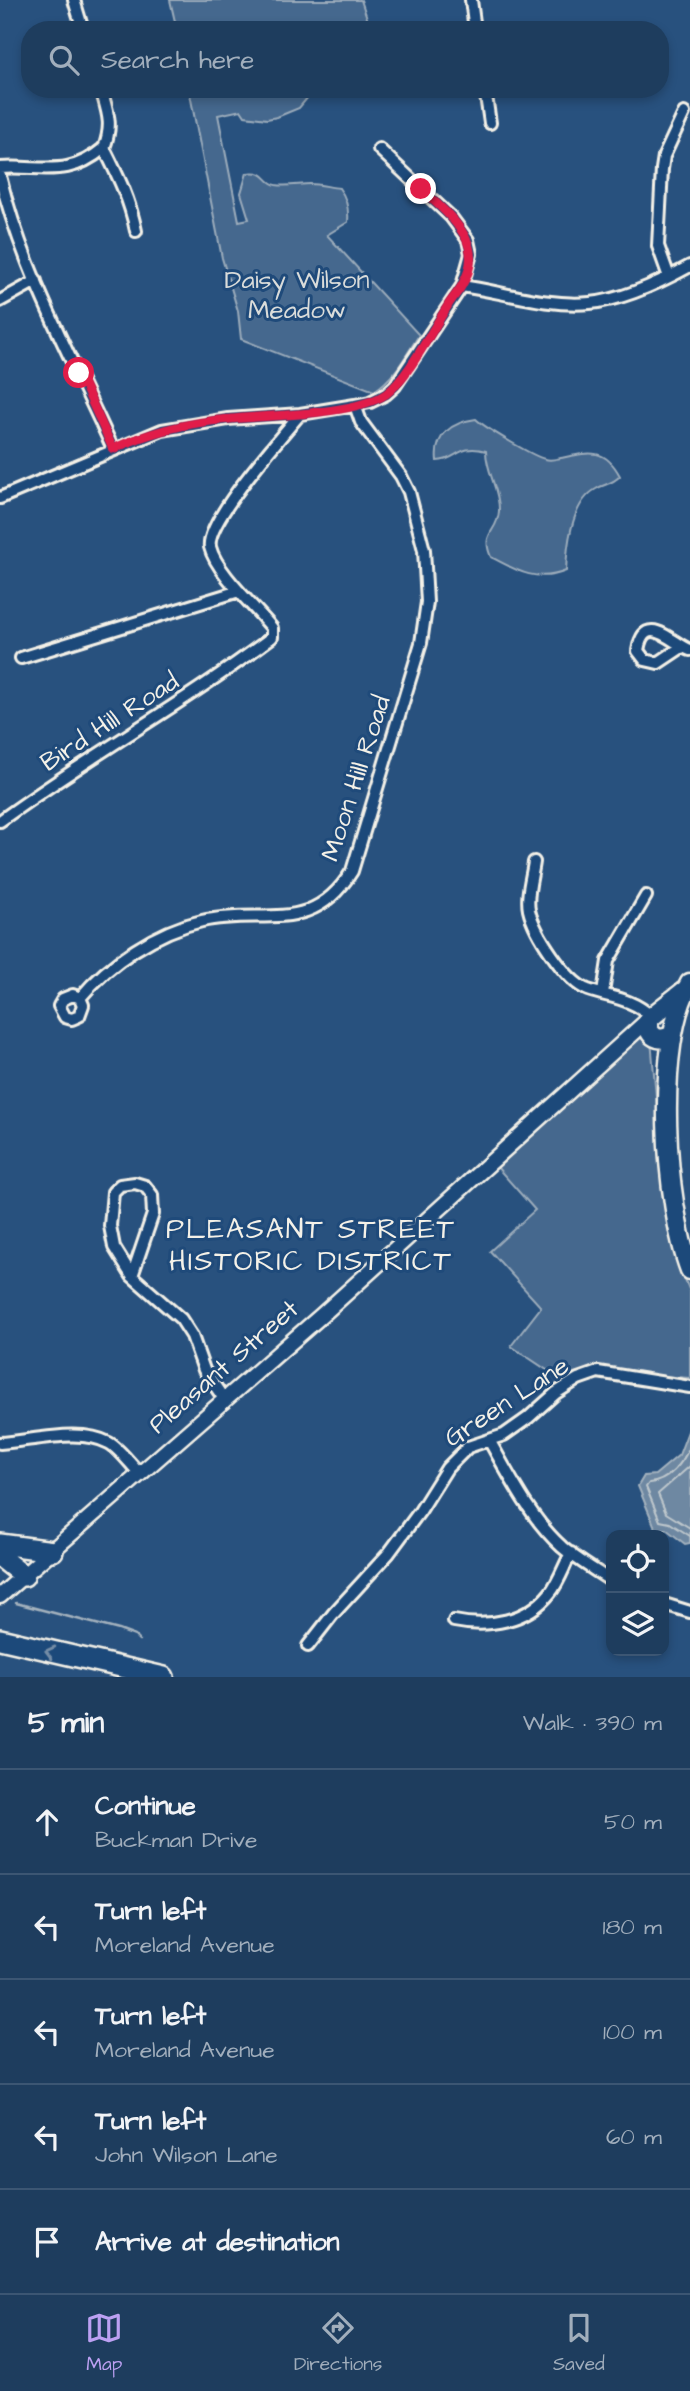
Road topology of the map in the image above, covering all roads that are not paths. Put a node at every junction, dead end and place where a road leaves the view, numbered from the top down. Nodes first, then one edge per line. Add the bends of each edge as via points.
1 (74, 0) edge
2 (471, 0) edge
3 (80, 21) edge
4 (474, 21) edge
5 (104, 98) edge
6 (486, 98) edge
7 (684, 113) dead end
8 (490, 123) dead end
9 (104, 148) junction
10 (379, 149) dead end
11 (0, 168) edge
12 (0, 176) edge
13 (136, 231) dead end
14 (690, 266) edge
15 (669, 277) junction
16 (36, 281) junction
17 (462, 286) junction
18 (0, 301) edge
19 (355, 405) junction
20 (300, 414) junction
21 (113, 449) junction
22 (0, 498) edge
23 (239, 591) junction
24 (21, 658) dead end
25 (0, 821) edge
26 (534, 862) dead end
27 (646, 896) dead end
28 (688, 986) edge
29 (603, 993) junction
30 (80, 999) dead end
31 (656, 1025) junction
32 (690, 1270) edge
33 (132, 1276) junction
34 (690, 1388) edge
35 (224, 1399) junction
36 (489, 1440) junction
37 (0, 1443) edge
38 (141, 1474) junction
39 (0, 1544) edge
40 (53, 1551) junction
41 (570, 1553) junction
42 (0, 1557) edge
43 (24, 1576) junction
44 (606, 1578) edge
45 (0, 1596) edge
46 (669, 1606) edge
47 (690, 1612) edge
48 (454, 1621) dead end
49 (0, 1639) edge
50 (307, 1646) dead end
51 (164, 1677) edge

1 - 3 street
2 - 4 street
5 - 9 street via 110,132
6 - 8 street
7 - 15 street via 662,169 658,246
9 - 11 street via 89,161 64,169
9 - 13 street via 130,203
10 - 17 street via 462,230 471,254
12 - 16 street
14 - 15 street
15 - 17 street via 588,303
16 - 18 street
16 - 21 street
17 - 19 street via 395,386 370,402
19 - 20 street
19 - 30 street, Moon Hill Road via 361,422 409,492 424,550 427,602 418,652 352,871 337,892 308,910 286,916 215,918 168,933 117,964
20 - 21 street via 170,428
20 - 23 street via 258,464 212,532 209,544 214,557
21 - 22 street
23 - 24 street
23 - 25 street, Bird Hill Road via 272,628 272,637
26 - 29 street via 528,908 537,933 576,983
27 - 29 street via 608,961
28 - 31 main road, Pleasant Street
29 - 31 street via 638,1004
31 - 32 main road via 669,1057 666,1102 671,1169
31 - 35 street, Pleasant Street
33 - 33 street via 114,1247 110,1209 113,1192 120,1185 135,1183 152,1195 153,1214
33 - 35 street via 181,1320 204,1370
34 - 36 street, Green Lane via 598,1372 578,1379 504,1435
35 - 38 street, Pleasant Street
36 - 41 street via 526,1504
36 - 50 street, Green Lane via 457,1456 389,1553
37 - 38 street via 65,1434 89,1436 110,1443
38 - 40 street, Pleasant Street
39 - 40 highway
40 - 43 street, Pleasant Street
41 - 44 street
41 - 48 street via 540,1605 498,1623
42 - 43 highway
43 - 45 street, Pleasant Street
46 - 47 street
51 -> 49 highway

